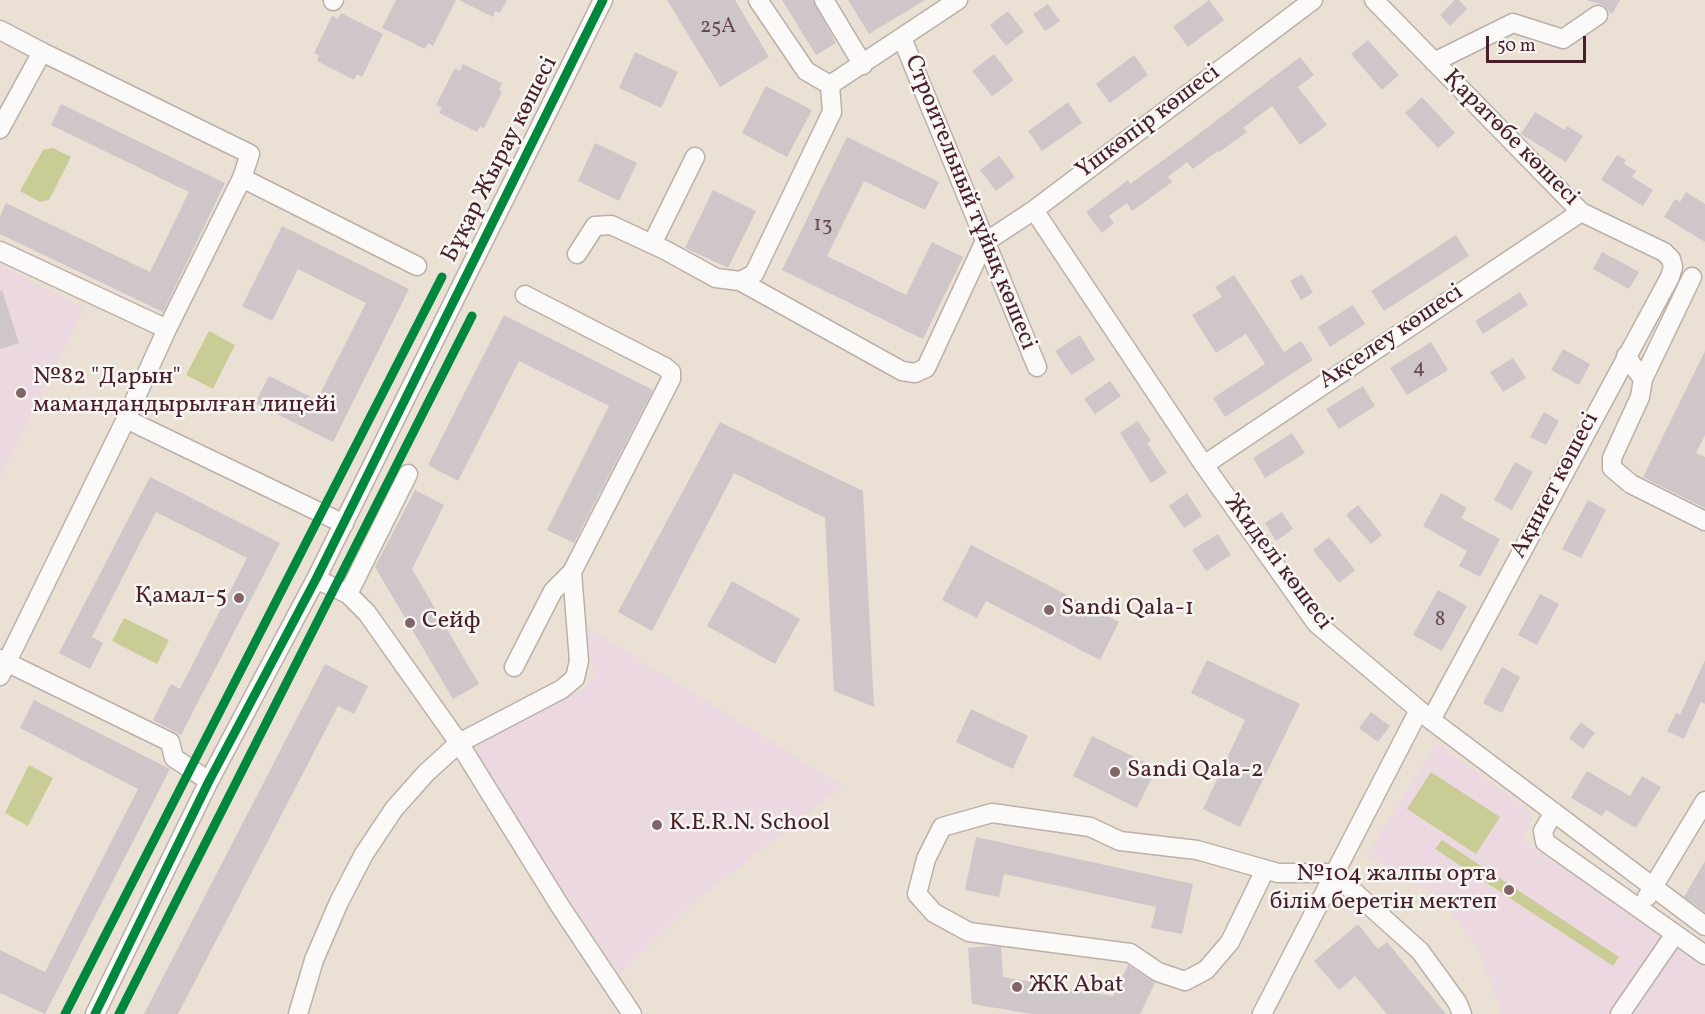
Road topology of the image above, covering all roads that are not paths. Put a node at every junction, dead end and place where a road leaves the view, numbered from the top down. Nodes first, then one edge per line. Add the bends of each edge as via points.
1 (603, 0) edge
2 (758, 0) edge
3 (824, 0) edge
4 (958, 0) edge
5 (1313, 0) edge
6 (1374, 0) edge
7 (1598, 15) dead end
8 (0, 30) edge
9 (902, 38) junction
10 (42, 52) junction
11 (1434, 62) junction
12 (863, 65) junction
13 (830, 85) junction
14 (0, 129) edge
15 (695, 157) dead end
16 (242, 178) junction
17 (1034, 210) junction
18 (1581, 212) junction
19 (984, 243) junction
20 (652, 244) junction
21 (0, 251) edge
22 (1664, 252) joint
23 (577, 254) dead end
24 (417, 266) dead end
25 (1692, 277) dead end
26 (740, 281) junction
27 (525, 295) dead end
28 (167, 329) junction
29 (1626, 356) junction
30 (1037, 367) dead end
31 (1643, 379) junction
32 (126, 419) junction
33 (1204, 465) junction
34 (408, 474) dead end
35 (1705, 521) edge
36 (344, 524) junction
37 (572, 572) junction
38 (316, 579) junction
39 (348, 594) junction
40 (2, 666) edge
41 (514, 667) dead end
42 (1425, 715) junction
43 (459, 743) junction
44 (209, 781) junction
45 (1705, 801) edge
46 (1554, 812) junction
47 (1265, 870) junction
48 (1333, 873) junction
49 (1654, 890) junction
50 (1639, 909) junction
51 (1705, 926) edge
52 (1675, 933) junction
53 (1705, 955) edge
54 (95, 1014) edge
55 (298, 1014) edge
56 (632, 1014) edge
57 (1262, 1014) edge
58 (1462, 1014) edge
59 (1620, 1014) edge

1 - 36 street, Бұқар Жырау көшесі
2 - 13 street via 806,70
3 - 12 street
4 - 9 street
5 - 17 street, Үшкөпір көшесі
6 - 11 street, Қаратөбе көшесі
7 - 11 street via 1563,39 1513,23
8 - 10 street
9 - 12 street
9 - 19 street, Строительный тұйық көшесі
10 - 14 street
10 - 16 street via 250,154
11 - 18 street, Қаратөбе көшесі
12 - 13 street
13 - 26 street via 832,112 811,160 754,274
15 - 20 street
16 - 24 street
16 - 28 street
17 - 19 street, Үшкөпір көшесі
17 - 33 street, Жиделі көшесі
18 - 22 street, Қаратөбе көшесі
18 - 33 street, Ақселеу көшесі
19 - 26 street via 926,368 915,374 902,371
19 - 30 street, Строительный тұйық көшесі
20 - 23 street via 604,225 596,226
20 - 26 street via 717,278
21 - 28 street
22 - 29 street, Ақниет көшесі via 1671,259 1671,277
25 - 31 street
27 - 37 street via 665,367 672,375
28 - 32 street
29 - 31 street
29 - 42 street, Ақниет көшесі
31 - 35 street via 1640,397 1612,458 1612,468 1631,484
32 - 36 street
32 - 40 street
33 - 42 street, Жиделі көшесі via 1316,623
34 - 39 street
36 - 38 street, Бұқар Жырау көшесі
37 - 41 street via 553,591
37 - 43 street via 579,661 575,678
38 - 39 street
38 - 44 street, Бұқар Жырау көшесі
39 - 43 street via 367,613
40 - 44 street via 170,742 174,758
42 - 46 street, Жиделі көшесі
42 - 48 street, Ақниет көшесі
43 - 55 street via 394,809 364,854 314,960
43 - 56 street
44 - 54 street, Бұқар Жырау көшесі
45 - 49 street
46 - 49 street, Жиделі көшесі
46 - 50 street via 1543,831 1545,842
47 - 47 street via 1197,850 1120,841 1090,827 992,813 942,827 926,859 917,894 934,913 969,932 1130,953 1158,972 1185,981 1206,970 1230,942
47 - 48 street
48 - 57 street, Ақниет көшесі
48 - 58 street via 1420,951
49 - 50 street
49 - 51 street, Жиделі көшесі
50 - 52 street
52 - 53 street
52 - 59 street

